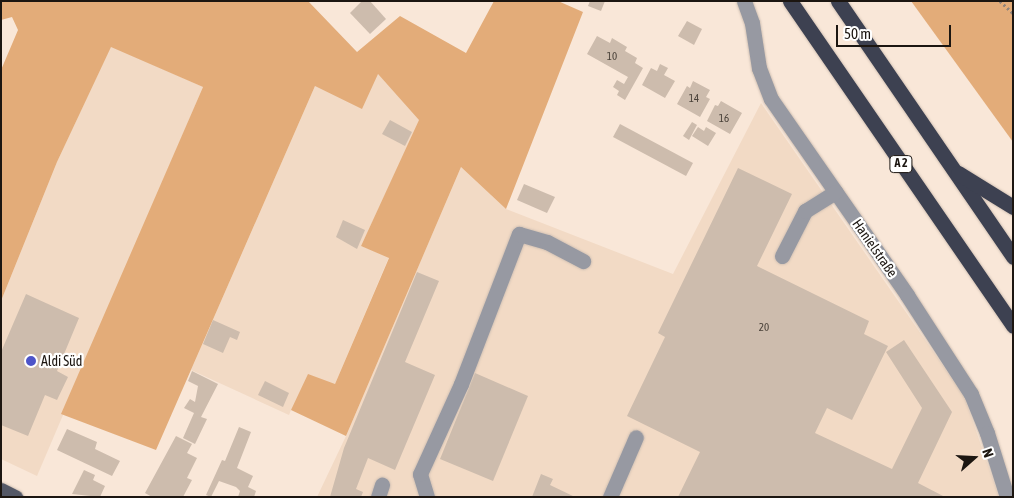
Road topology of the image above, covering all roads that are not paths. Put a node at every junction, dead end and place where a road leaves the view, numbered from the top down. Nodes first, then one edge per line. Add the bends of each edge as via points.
1 (744, 1) edge
2 (790, 1) edge
3 (838, 1) edge
4 (953, 169) junction
5 (836, 192) junction
6 (1013, 207) edge
7 (782, 256) dead end
8 (1013, 257) edge
9 (583, 261) dead end
10 (1013, 326) edge
11 (636, 437) dead end
12 (1, 490) edge
13 (15, 497) edge
14 (427, 497) edge
15 (610, 497) edge
16 (1006, 497) edge

1 - 5 street, Hanielstraße via 752,23 759,68 771,99
2 - 10 highway, A 2
3 - 4 highway
4 - 6 highway
4 - 8 highway
5 - 7 street via 805,212
5 - 16 street, Hanielstraße via 971,394 987,432
9 - 14 street via 547,242 519,234 460,384 420,474
11 - 15 street
12 - 13 main road

